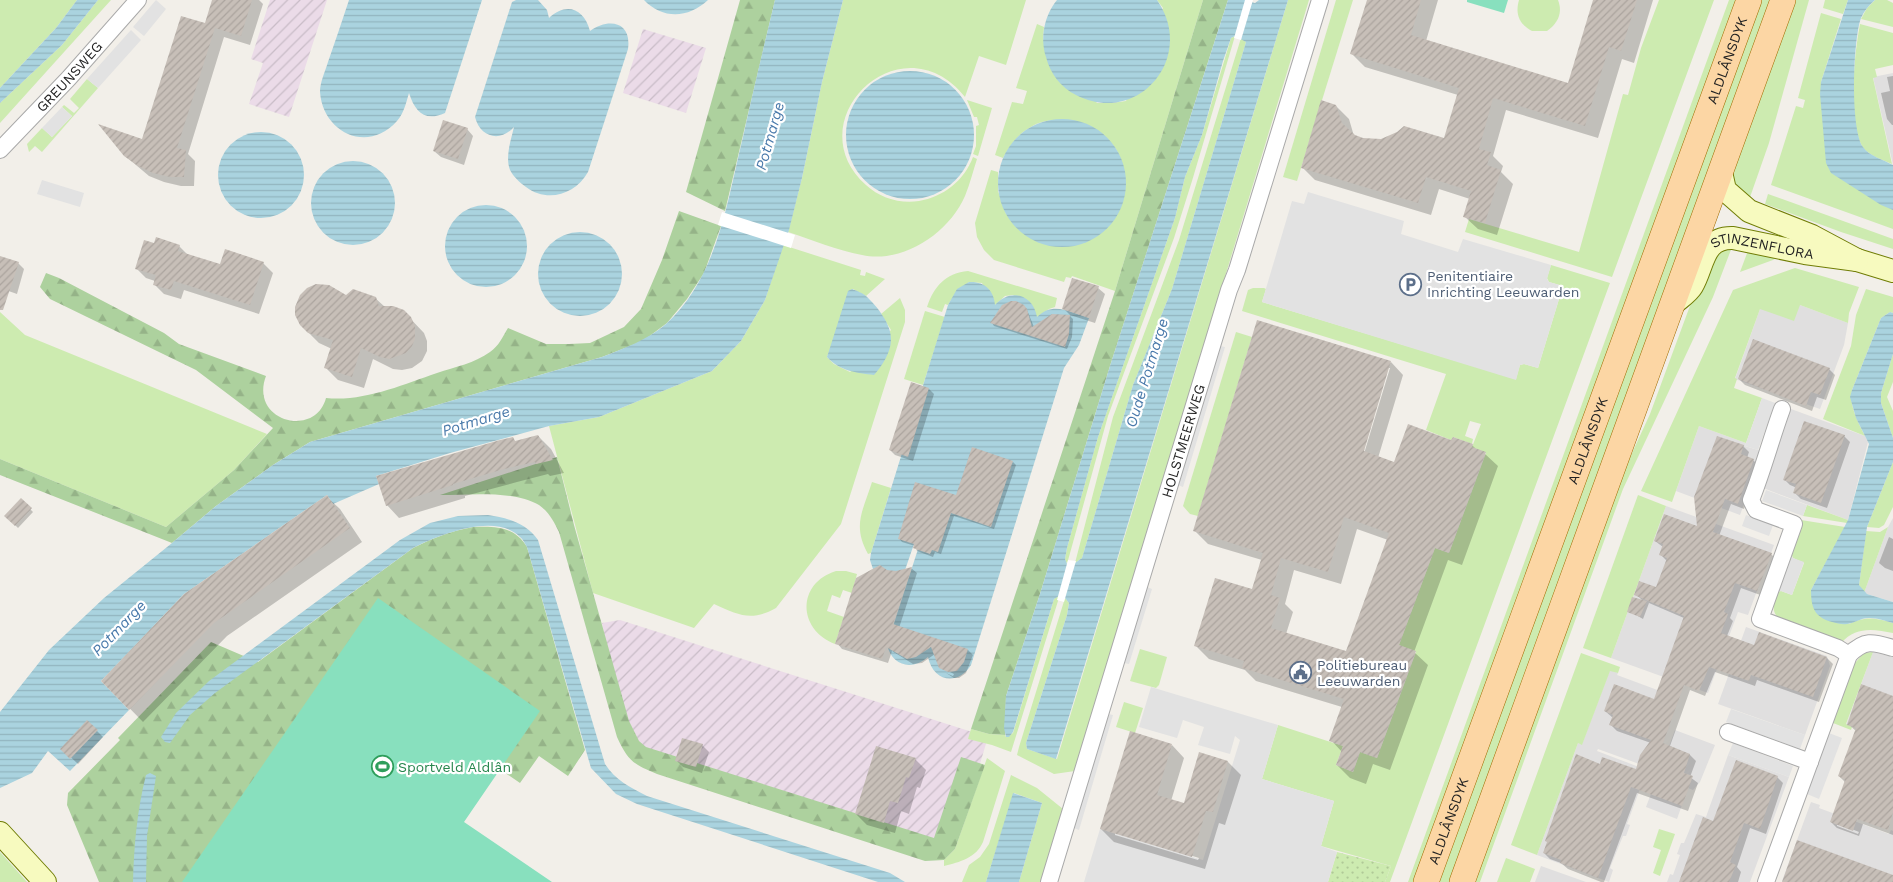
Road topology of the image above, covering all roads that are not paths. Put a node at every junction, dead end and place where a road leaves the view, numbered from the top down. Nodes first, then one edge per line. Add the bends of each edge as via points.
1 (138, 0) edge
2 (1320, 0) edge
3 (1749, 0) edge
4 (1783, 0) edge
5 (0, 150) edge
6 (1721, 172) junction
7 (1857, 260) junction
8 (1893, 271) edge
9 (1671, 306) junction
10 (1782, 409) dead end
11 (1893, 648) edge
12 (1849, 655) junction
13 (1728, 732) dead end
14 (1810, 762) junction
15 (0, 833) edge
16 (45, 882) edge
17 (1050, 882) edge
18 (1426, 882) edge
19 (1462, 882) edge
20 (1766, 882) edge

1 - 5 street, GREUNSWEG
2 - 17 street, HOLSTMEERWEG
3 - 18 main road, ALDLÂNSDYK
4 - 6 main road
6 - 7 street, STINZENFLORA via 1725,190 1749,211 1812,236
6 - 9 main road
7 - 8 street, STINZENFLORA
7 - 9 street, STINZENFLORA via 1725,238 1710,248 1692,287
9 - 19 main road
10 - 12 street via 1751,500 1756,510 1794,524 1760,619
11 - 12 street via 1867,643
12 - 14 street
13 - 14 street
14 - 20 street
15 - 16 street

